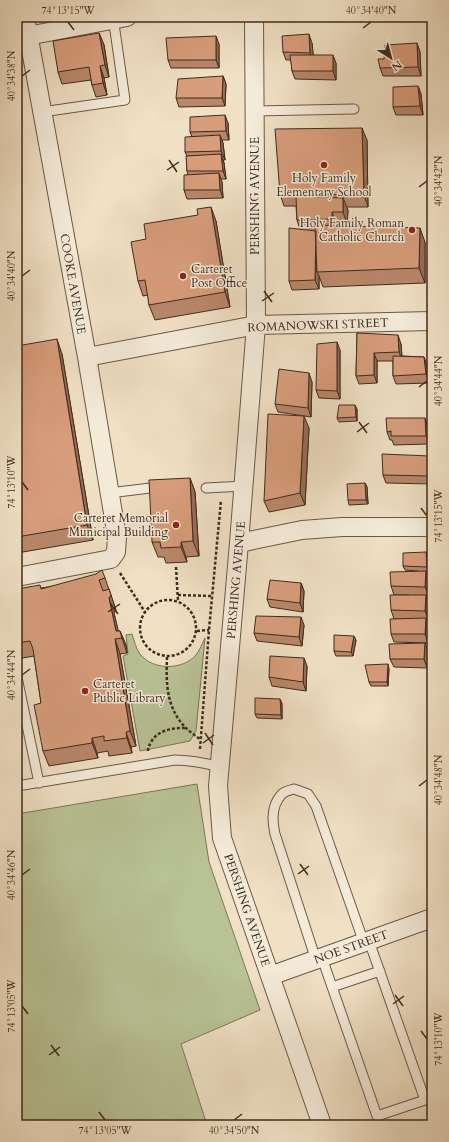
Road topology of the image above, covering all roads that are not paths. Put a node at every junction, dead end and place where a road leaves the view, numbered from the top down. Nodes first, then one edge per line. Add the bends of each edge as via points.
1 (25, 17) edge
2 (254, 17) edge
3 (118, 18) edge
4 (23, 37) edge
5 (354, 109) dead end
6 (255, 111) junction
7 (42, 112) junction
8 (432, 322) edge
9 (256, 325) junction
10 (87, 357) junction
11 (244, 486) junction
12 (159, 487) edge
13 (206, 488) dead end
14 (109, 493) junction
15 (432, 527) edge
16 (239, 543) junction
17 (17, 576) edge
18 (17, 677) edge
19 (221, 767) junction
20 (39, 783) junction
21 (17, 786) edge
22 (432, 918) edge
23 (367, 942) junction
24 (319, 959) junction
25 (380, 971) junction
26 (270, 976) junction
27 (332, 987) junction
28 (322, 1125) edge

1 - 4 street, COOKE AVENUE
2 - 6 street, PERSHING AVENUE
3 - 4 street
3 - 7 lane via 125,100
4 - 7 street, COOKE AVENUE
5 - 6 lane
6 - 9 street, PERSHING AVENUE
7 - 10 street, COOKE AVENUE
8 - 9 street, ROMANOWSKI STREET
9 - 10 street, ROMANOWSKI STREET
9 - 11 street, PERSHING AVENUE
10 - 14 street, COOKE AVENUE
11 - 13 lane
11 - 16 street, PERSHING AVENUE
12 - 14 lane
14 - 17 street, COOKE AVENUE via 117,537 114,555
15 - 16 street via 342,527 302,530
16 - 19 street, PERSHING AVENUE
18 - 20 lane
19 - 20 lane via 199,761 175,760
19 - 26 street, PERSHING AVENUE via 218,786 222,838
20 - 21 lane
22 - 23 street, NOE STREET
23 - 24 street, NOE STREET
23 - 24 lane via 316,806 308,794 294,789 283,793 275,805 272,821
23 - 25 lane
24 - 26 street, NOE STREET
24 - 27 lane
25 - 27 lane
25 - 27 lane via 425,1100 377,1116
26 - 28 street, PERSHING AVENUE

